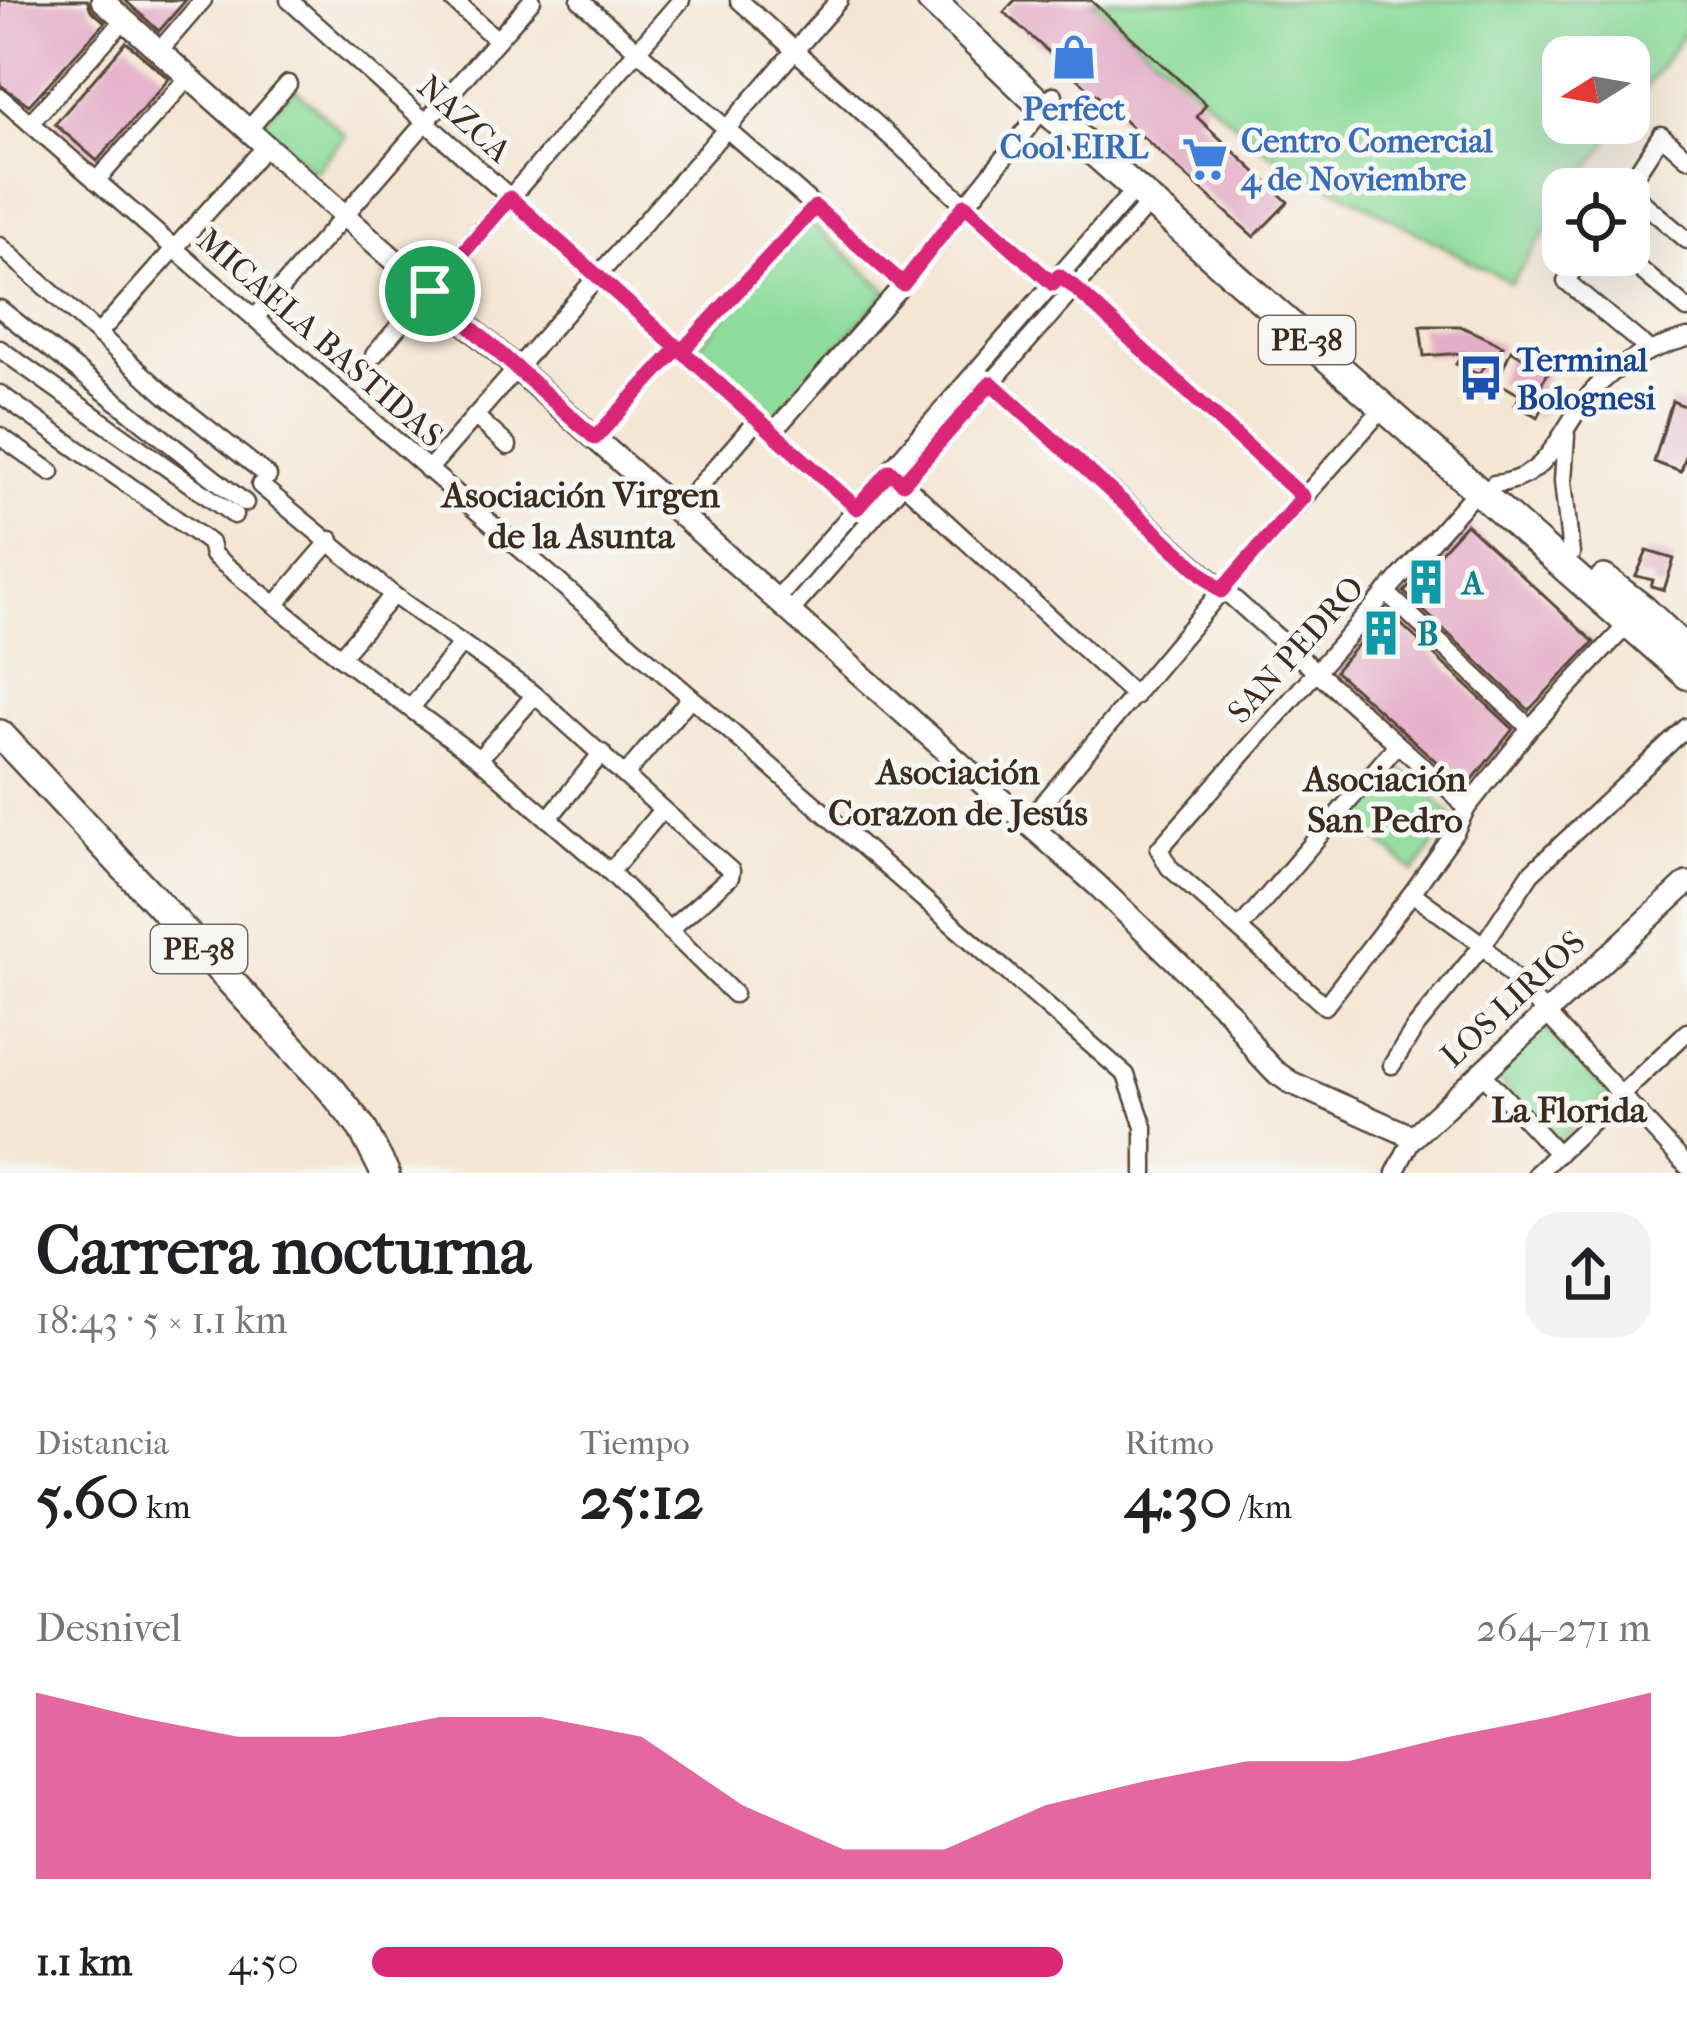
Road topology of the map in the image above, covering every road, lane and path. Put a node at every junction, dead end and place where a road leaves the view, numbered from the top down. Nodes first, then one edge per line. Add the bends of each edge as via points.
1 (102, 0) edge
2 (203, 0) edge
3 (289, 0) edge
4 (453, 0) edge
5 (532, 0) edge
6 (580, 0) edge
7 (681, 0) edge
8 (739, 0) edge
9 (839, 0) edge
10 (931, 0) edge
11 (959, 0) edge
12 (124, 20) junction
13 (497, 40) junction
14 (638, 50) junction
15 (159, 51) junction
16 (795, 51) junction
17 (188, 77) junction
18 (288, 84) dead end
19 (0, 97) edge
20 (1048, 101) junction
21 (425, 122) junction
22 (31, 123) junction
23 (727, 129) junction
24 (257, 138) junction
25 (1687, 158) edge
26 (1640, 168) edge
27 (96, 181) junction
28 (1142, 195) junction
29 (510, 198) junction
30 (965, 205) junction
31 (815, 207) junction
32 (1650, 208) edge
33 (345, 216) junction
34 (1687, 239) edge
35 (0, 246) edge
36 (174, 249) junction
37 (598, 276) junction
38 (1569, 276) edge
39 (1648, 276) edge
40 (1062, 282) junction
41 (903, 284) junction
42 (430, 291) junction
43 (0, 309) edge
44 (1687, 309) edge
45 (255, 318) junction
46 (99, 333) junction
47 (1687, 338) edge
48 (0, 349) edge
49 (680, 349) junction
50 (1648, 349) junction
51 (374, 355) dead end
52 (517, 369) junction
53 (984, 377) junction
54 (0, 394) edge
55 (1383, 408) junction
56 (475, 416) junction
57 (758, 419) junction
58 (1567, 427) junction
59 (773, 432) junction
60 (0, 436) edge
61 (595, 438) junction
62 (508, 446) dead end
63 (428, 470) junction
64 (51, 472) dead end
65 (896, 477) junction
66 (1485, 487) junction
67 (1303, 497) junction
68 (677, 512) junction
69 (864, 514) junction
70 (331, 540) junction
71 (1570, 554) junction
72 (1221, 591) junction
73 (1386, 592) junction
74 (394, 595) junction
75 (276, 604) junction
76 (783, 606) junction
77 (1636, 616) junction
78 (1687, 630) edge
79 (461, 644) junction
80 (1687, 651) edge
81 (340, 657) junction
82 (1314, 673) junction
83 (1687, 675) edge
84 (535, 694) junction
85 (1135, 696) junction
86 (691, 698) junction
87 (411, 708) junction
88 (1687, 727) edge
89 (1530, 728) junction
90 (0, 734) edge
91 (1397, 745) junction
92 (602, 753) junction
93 (479, 759) junction
94 (625, 775) junction
95 (1466, 809) junction
96 (662, 810) junction
97 (548, 818) junction
98 (1027, 824) junction
99 (610, 872) junction
100 (1687, 883) edge
101 (1412, 893) junction
102 (1240, 928) junction
103 (670, 930) junction
104 (1483, 945) junction
105 (734, 994) dead end
106 (1544, 1012) junction
107 (1687, 1033) edge
108 (1392, 1065) dead end
109 (1480, 1071) junction
110 (1622, 1095) junction
111 (1413, 1137) junction
112 (1558, 1154) junction
113 (1687, 1166) edge
114 (385, 1173) edge
115 (1144, 1173) edge
116 (1395, 1173) edge
117 (1537, 1173) edge

1 - 12 street
2 - 15 street
3 - 21 street, NAZCA
4 - 13 street
5 - 13 street
6 - 14 street
7 - 14 street
8 - 16 street
9 - 16 street
10 - 20 highway, PE-38
11 - 20 highway, PE-38
12 - 15 street
12 - 22 street
13 - 21 street
14 - 23 street
14 - 29 street
15 - 17 street
16 - 23 street
16 - 30 street
17 - 24 street
17 - 27 street
18 - 24 street
19 - 22 street, MICAELA BASTIDAS
20 - 28 highway, PE-38
20 - 30 street
20 - 66 highway, PE-38
21 - 29 street, NAZCA
21 - 33 street
22 - 27 street, MICAELA BASTIDAS
23 - 31 street
23 - 37 street
24 - 33 street
24 - 36 street
25 - 26 street via 1661,135
27 - 36 street, MICAELA BASTIDAS
28 - 40 street
28 - 55 highway, PE-38
29 - 37 street, NAZCA
29 - 42 street
30 - 40 street
30 - 41 street
31 - 41 street
31 - 49 street
32 - 34 street
33 - 42 street
33 - 45 street
35 - 46 street
36 - 45 street, MICAELA BASTIDAS
36 - 46 street
37 - 49 street, NAZCA
37 - 52 street
38 - 50 street
39 - 44 street
40 - 53 street
40 - 67 street
41 - 59 street
42 - 51 street
42 - 52 street
43 - 48 street via 239,509
45 - 63 street, MICAELA BASTIDAS
46 - 70 street
47 - 50 street
49 - 57 street, NAZCA
49 - 61 street
50 - 58 street via 1601,382
52 - 56 street
52 - 61 street
53 - 65 street
53 - 72 street
54 - 75 street via 209,543 213,555
55 - 66 highway, PE-38
55 - 67 street
56 - 62 street
56 - 63 street
57 - 59 street, NAZCA
57 - 68 street
58 - 66 street via 1535,471
58 - 71 street
59 - 69 street, NAZCA
60 - 64 street
61 - 68 street
63 - 86 street, MICAELA BASTIDAS
65 - 69 street
65 - 85 street
66 - 71 highway, PE-38
66 - 73 street, SAN PEDRO
66 - 77 highway, PE-38
67 - 72 street
68 - 76 street
69 - 76 street
70 - 74 street
70 - 75 street
71 - 77 highway, PE-38
72 - 82 street
72 - 85 street
73 - 82 street, SAN PEDRO
73 - 89 street
74 - 79 street
74 - 81 street
75 - 81 street
76 - 98 street
77 - 78 highway
77 - 80 highway, PE-38
77 - 83 highway, PE-38
77 - 89 street
79 - 84 street
79 - 87 street
81 - 87 street
82 - 91 street
82 - 102 street, SAN PEDRO via 1159,849
84 - 92 street
84 - 93 street
85 - 98 street
86 - 94 street
86 - 115 street, MICAELA BASTIDAS via 1126,1076 1144,1127
87 - 93 street
88 - 104 street via 1531,873
89 - 95 street
90 - 114 highway, PE-38 via 332,1089
91 - 95 street
91 - 102 street
92 - 94 street
92 - 97 street
93 - 97 street
94 - 96 street
95 - 101 street
96 - 99 street
96 - 103 street via 731,874
97 - 99 street
98 - 111 street via 1217,1000 1274,1071
99 - 103 street
100 - 106 street, LOS LIRIOS
101 - 102 street via 1325,1006
101 - 104 street
103 - 105 street
104 - 106 street
104 - 108 street
106 - 109 street, LOS LIRIOS
106 - 110 street
107 - 110 street
109 - 111 street, LOS LIRIOS
109 - 112 street
110 - 112 street
110 - 113 street
111 - 116 street, LOS LIRIOS
112 - 117 street

